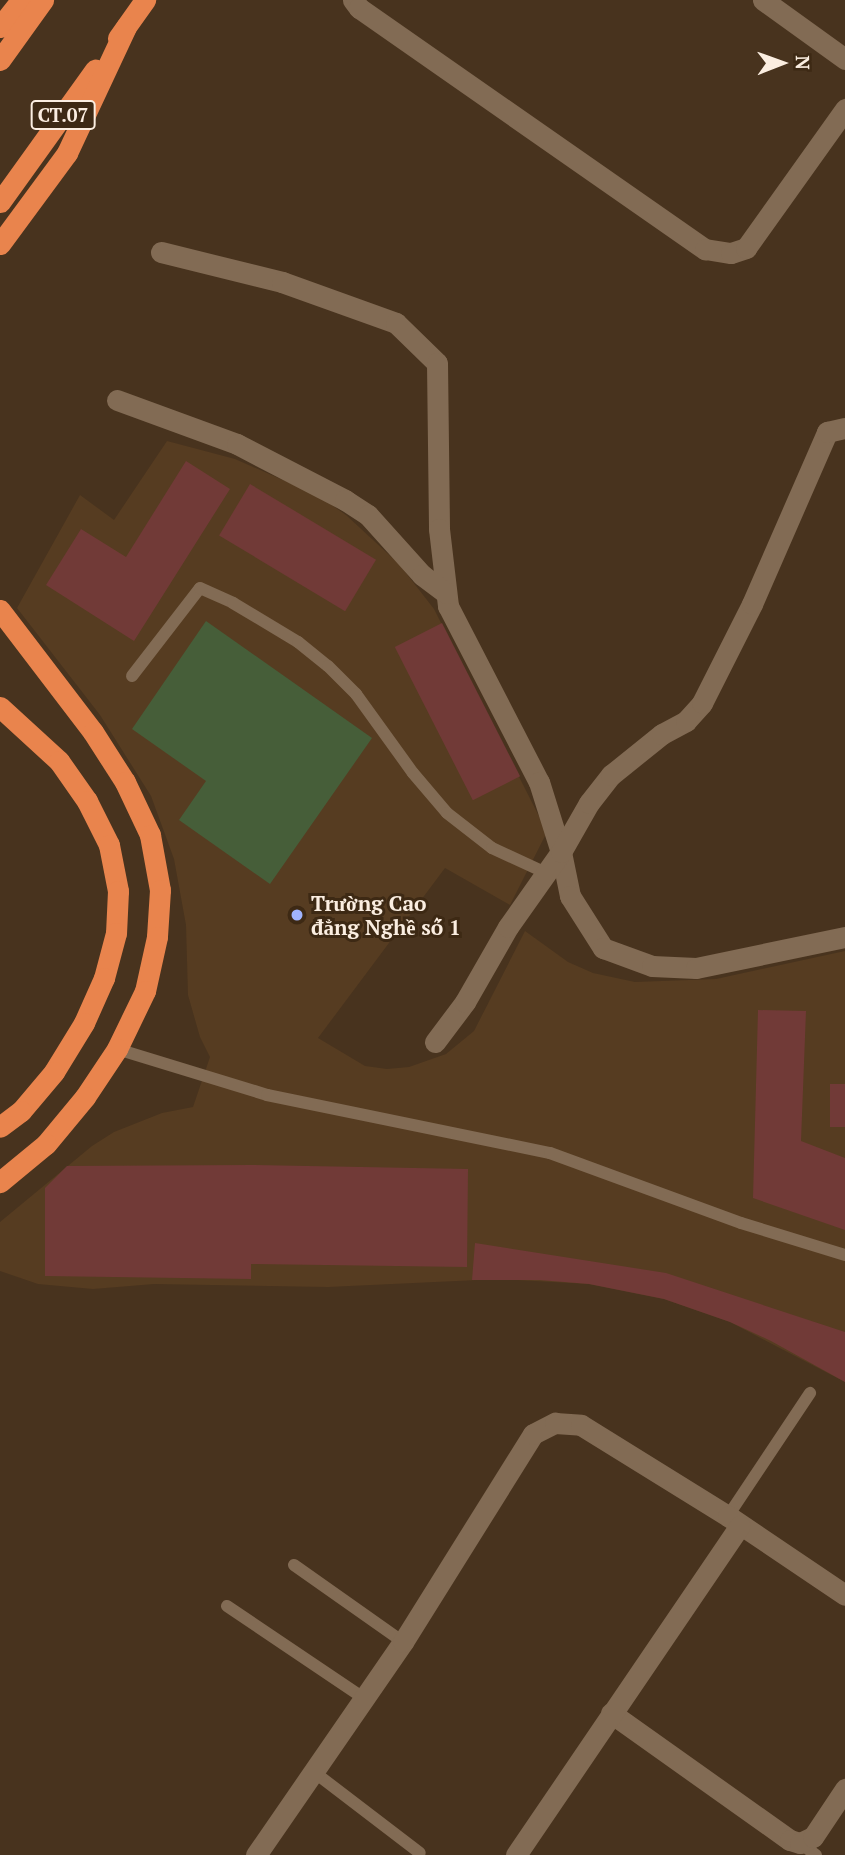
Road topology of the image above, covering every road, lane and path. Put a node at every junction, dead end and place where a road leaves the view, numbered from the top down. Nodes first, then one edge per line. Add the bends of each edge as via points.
1 (21, 0) edge
2 (43, 0) edge
3 (145, 0) edge
4 (353, 0) edge
5 (763, 0) edge
6 (0, 27) edge
7 (126, 27) junction
8 (845, 59) edge
9 (0, 60) edge
10 (845, 109) edge
11 (0, 202) edge
12 (0, 244) edge
13 (161, 253) dead end
14 (117, 400) dead end
15 (845, 428) edge
16 (446, 593) junction
17 (0, 610) edge
18 (132, 676) dead end
19 (0, 707) edge
20 (561, 852) junction
21 (546, 873) junction
22 (845, 937) edge
23 (435, 1042) dead end
24 (117, 1049) junction
25 (0, 1127) edge
26 (0, 1182) edge
27 (845, 1255) edge
28 (810, 1393) dead end
29 (734, 1521) junction
30 (294, 1565) dead end
31 (845, 1595) edge
32 (227, 1606) dead end
33 (403, 1642) junction
34 (365, 1699) junction
35 (611, 1713) junction
36 (314, 1772) junction
37 (845, 1789) edge
38 (808, 1849) edge
39 (421, 1853) dead end
40 (256, 1855) edge
41 (516, 1855) edge

1 - 6 highway
2 - 9 highway
3 - 7 highway, CT.07
4 - 10 street via 705,249 731,253 746,248
5 - 8 street
7 - 11 highway, CT.07
7 - 12 highway via 66,153
13 - 16 street via 282,282 396,323 437,363 439,529
14 - 16 street via 237,444 345,500 368,515 422,575
15 - 20 street via 827,432 752,604 702,703 686,721 611,775
16 - 20 street via 448,606 538,782
17 - 24 highway via 93,732 125,782 150,835 160,890 157,937 145,991
18 - 21 lane via 200,588 233,603 328,666 381,725 429,794 458,822 492,848
19 - 25 highway via 59,761 87,801 109,845 118,891 116,933 104,978 84,1023 54,1072 21,1111
20 - 21 street
20 - 22 street via 570,896 603,948 652,966 696,968
21 - 23 street
24 - 26 highway via 46,1144
24 - 27 lane via 267,1095 550,1153 741,1223
28 - 29 lane
29 - 31 street
29 - 33 street via 581,1425 555,1423 533,1434
29 - 35 street
30 - 33 lane
32 - 34 lane
33 - 34 street
34 - 36 street
35 - 38 street
35 - 41 street
36 - 39 lane
36 - 40 street
37 - 38 street

